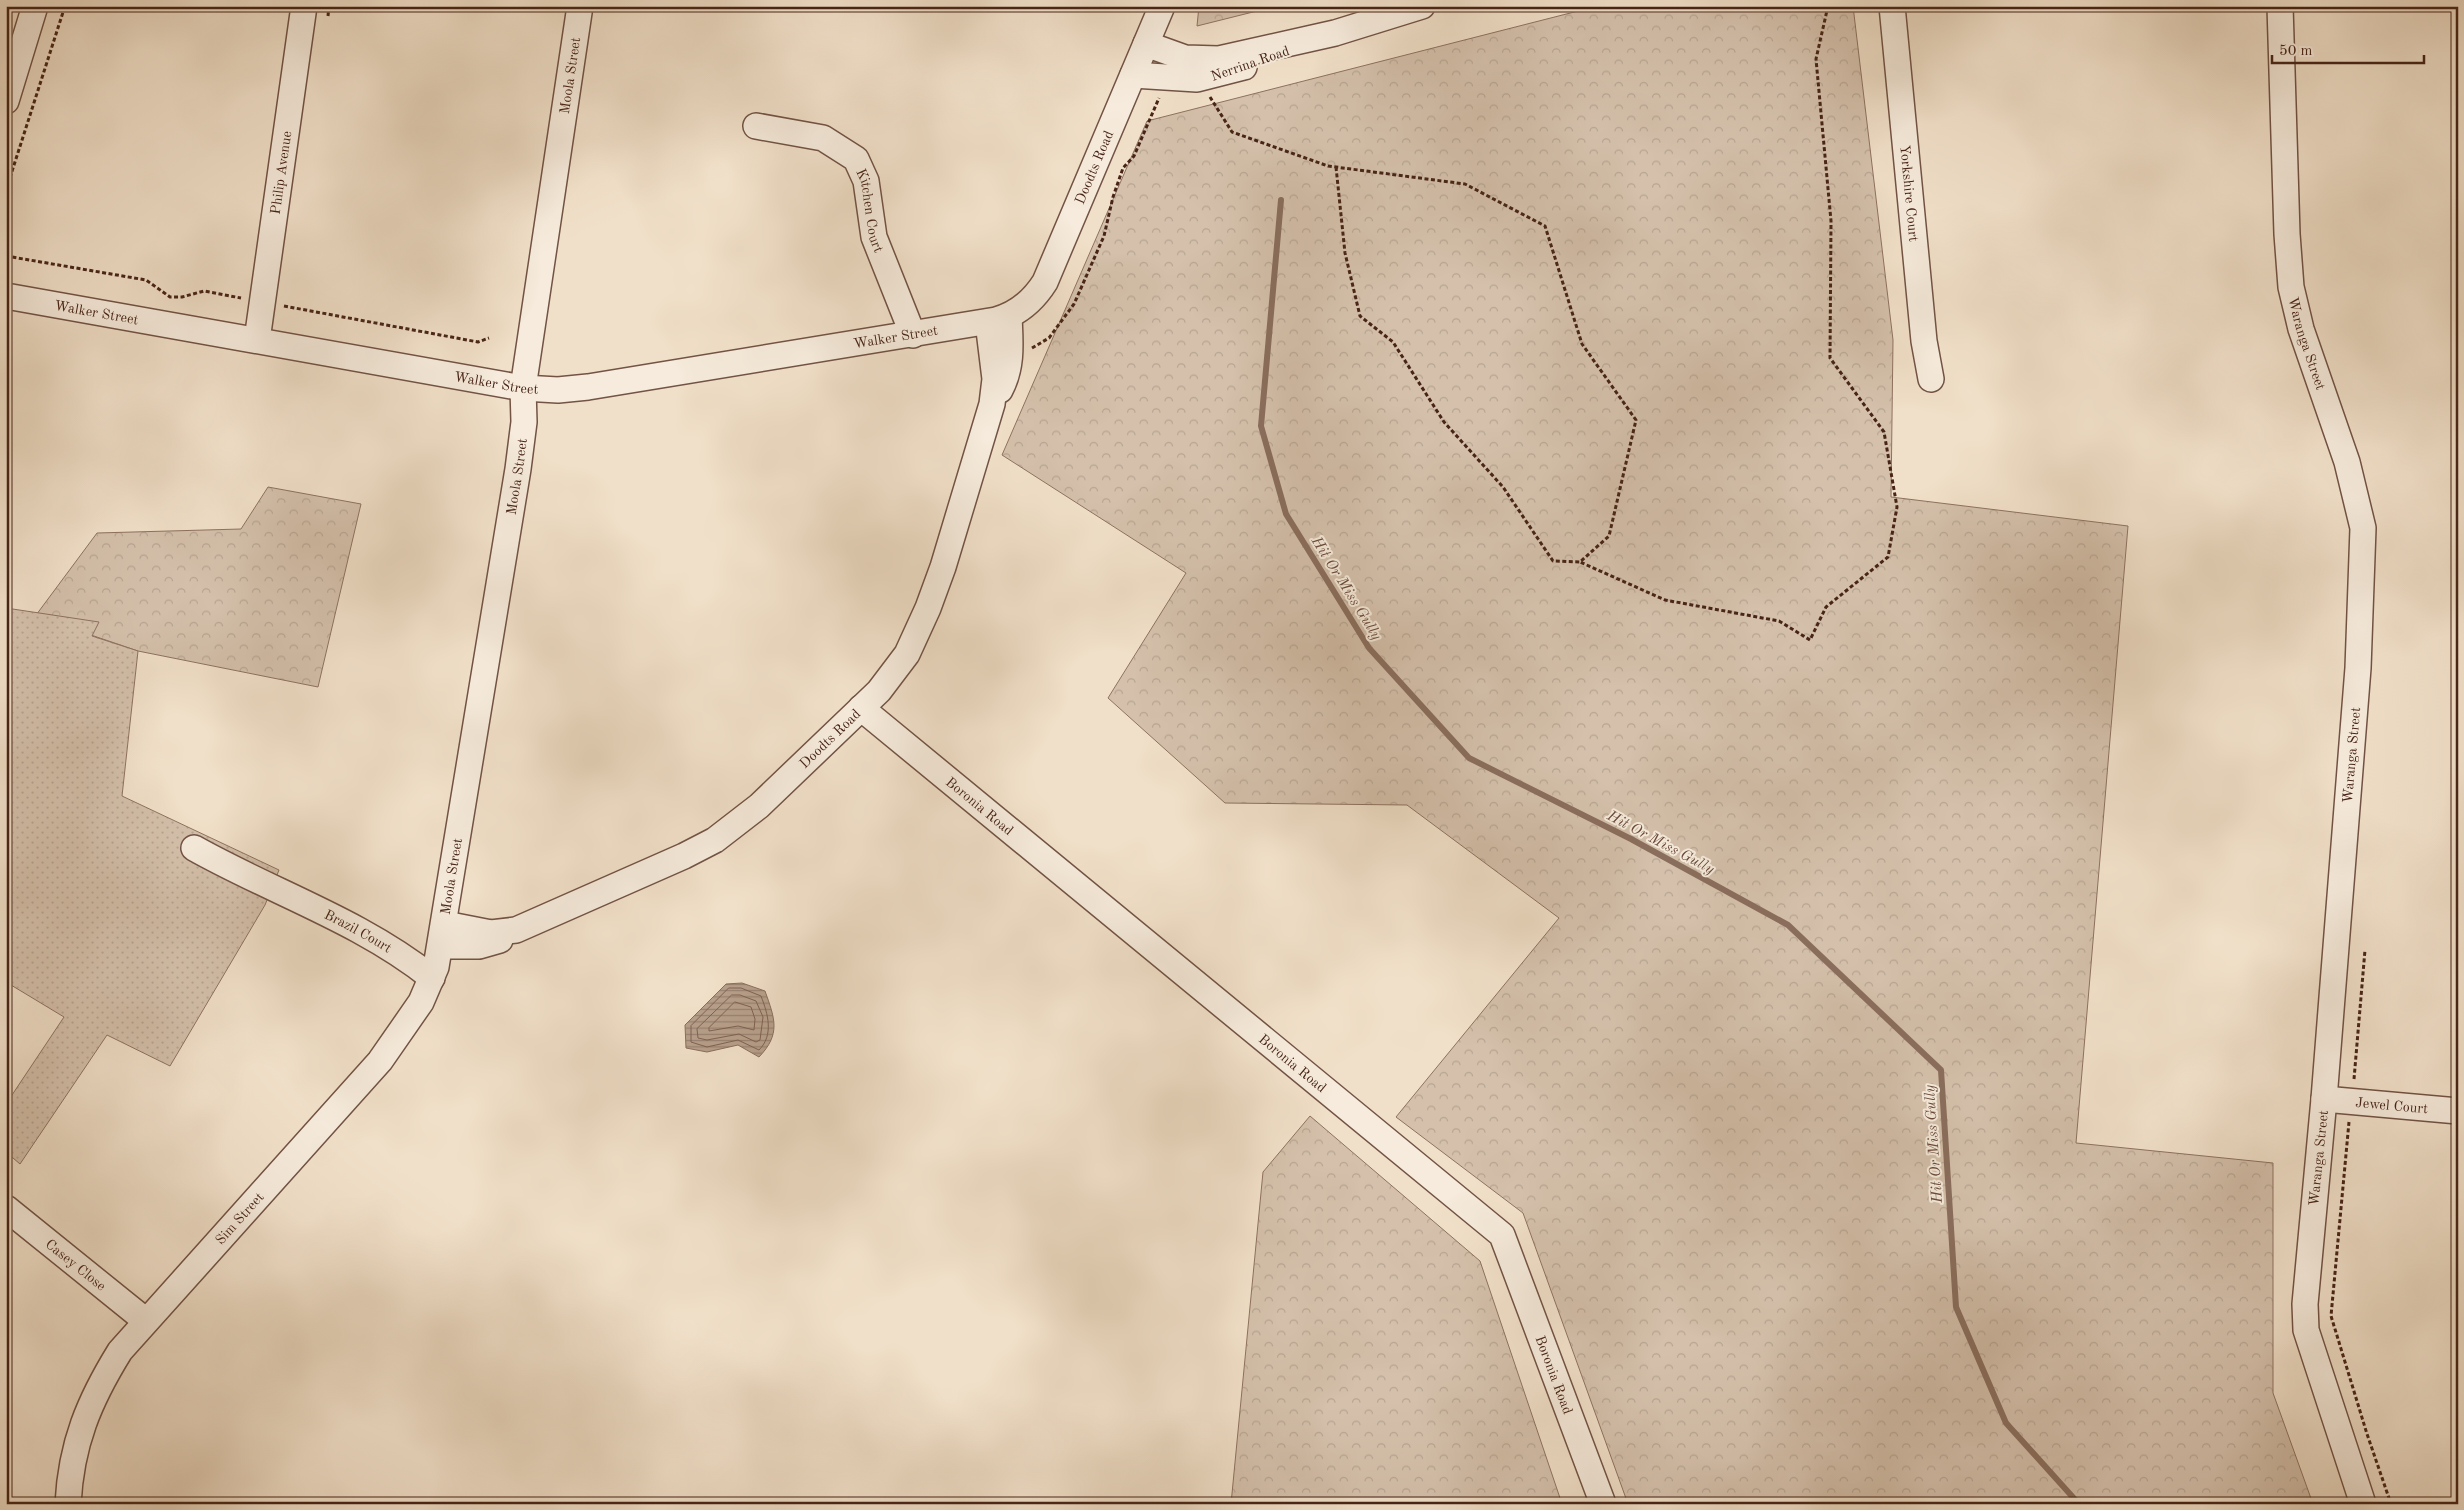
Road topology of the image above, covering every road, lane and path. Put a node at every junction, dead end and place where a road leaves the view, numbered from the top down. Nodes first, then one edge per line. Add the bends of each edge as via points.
1 (35, 6) edge
2 (65, 6) edge
3 (304, 6) edge
4 (580, 6) edge
5 (1162, 6) edge
6 (1422, 6) edge
7 (1828, 6) edge
8 (1892, 6) edge
9 (2280, 6) edge
10 (1335, 33) junction
11 (1146, 44) junction
12 (1133, 75) junction
13 (1202, 78) junction
14 (1167, 79) junction
15 (6, 101) edge
16 (756, 126) dead end
17 (1336, 167) junction
18 (6, 190) edge
19 (6, 256) edge
20 (6, 296) edge
21 (241, 298) dead end
22 (284, 307) dead end
23 (999, 319) junction
24 (913, 335) junction
25 (489, 338) dead end
26 (257, 340) junction
27 (1010, 356) junction
28 (1931, 379) dead end
29 (523, 388) junction
30 (988, 417) junction
31 (1580, 562) junction
32 (862, 708) junction
33 (194, 848) dead end
34 (443, 935) junction
35 (2365, 950) dead end
36 (432, 978) junction
37 (2324, 1099) junction
38 (2351, 1101) junction
39 (2458, 1112) edge
40 (6, 1208) edge
41 (146, 1321) junction
42 (68, 1504) edge
43 (1603, 1504) edge
44 (2363, 1504) edge
45 (2391, 1504) edge

1 - 15 street
2 - 18 path
3 - 26 street, Philip Avenue
4 - 29 street, Moola Street
5 - 11 street, Doodts Road
6 - 10 street, Nerrina Road
7 - 31 path via 1816,59 1831,221 1830,358 1884,432 1897,507 1888,557 1826,607 1810,640 1779,621 1665,600
8 - 28 street, Yorkshire Court via 1924,341
9 - 37 street, Waranga Street via 2291,287 2301,329 2347,462 2364,528 2358,668
10 - 11 street, Nerrina Road via 1209,59 1185,58
10 - 13 street, Nerrina Road via 1232,72
11 - 12 street, Doodts Road
12 - 14 street, Nerrina Road
12 - 23 street, Doodts Road via 1045,282 1033,299
13 - 14 street, Nerrina Road
13 - 17 path via 1232,132
14 - 27 path via 1134,156 1123,168 1112,197 1104,236 1074,304 1049,338
16 - 24 street, Kitchen Court via 823,138 856,159 866,181 874,237
17 - 31 path via 1345,253 1360,316 1393,342 1444,422 1503,487 1553,561
17 - 31 path via 1465,184 1545,226 1582,344 1636,420 1609,536
19 - 21 path via 146,280 170,297 204,291
20 - 26 street, Walker Street
22 - 25 path via 478,342
23 - 24 street, Walker Street
23 - 27 street, Doodts Road
23 - 30 street, Doodts Road via 995,385
24 - 29 street, Walker Street via 567,390
26 - 29 street, Walker Street
27 - 30 street, Doodts Road via 1006,378
29 - 34 street, Moola Street via 524,422 518,469
30 - 32 street, Doodts Road via 943,567 925,615 896,671
32 - 34 street, Doodts Road via 759,806 715,840 486,946
32 - 43 street, Boronia Road via 1502,1235
33 - 36 street, Brazil Court via 392,950
34 - 36 street, Sim Street
35 - 38 path
36 - 41 street, Sim Street via 414,1013 380,1061
37 - 38 street, Jewel Court
37 - 44 street, Waranga Street via 2305,1320
38 - 39 street, Jewel Court
38 - 45 path via 2331,1316
40 - 41 street, Casey Close
41 - 42 street, Sim Street via 120,1352 90,1404 75,1450

